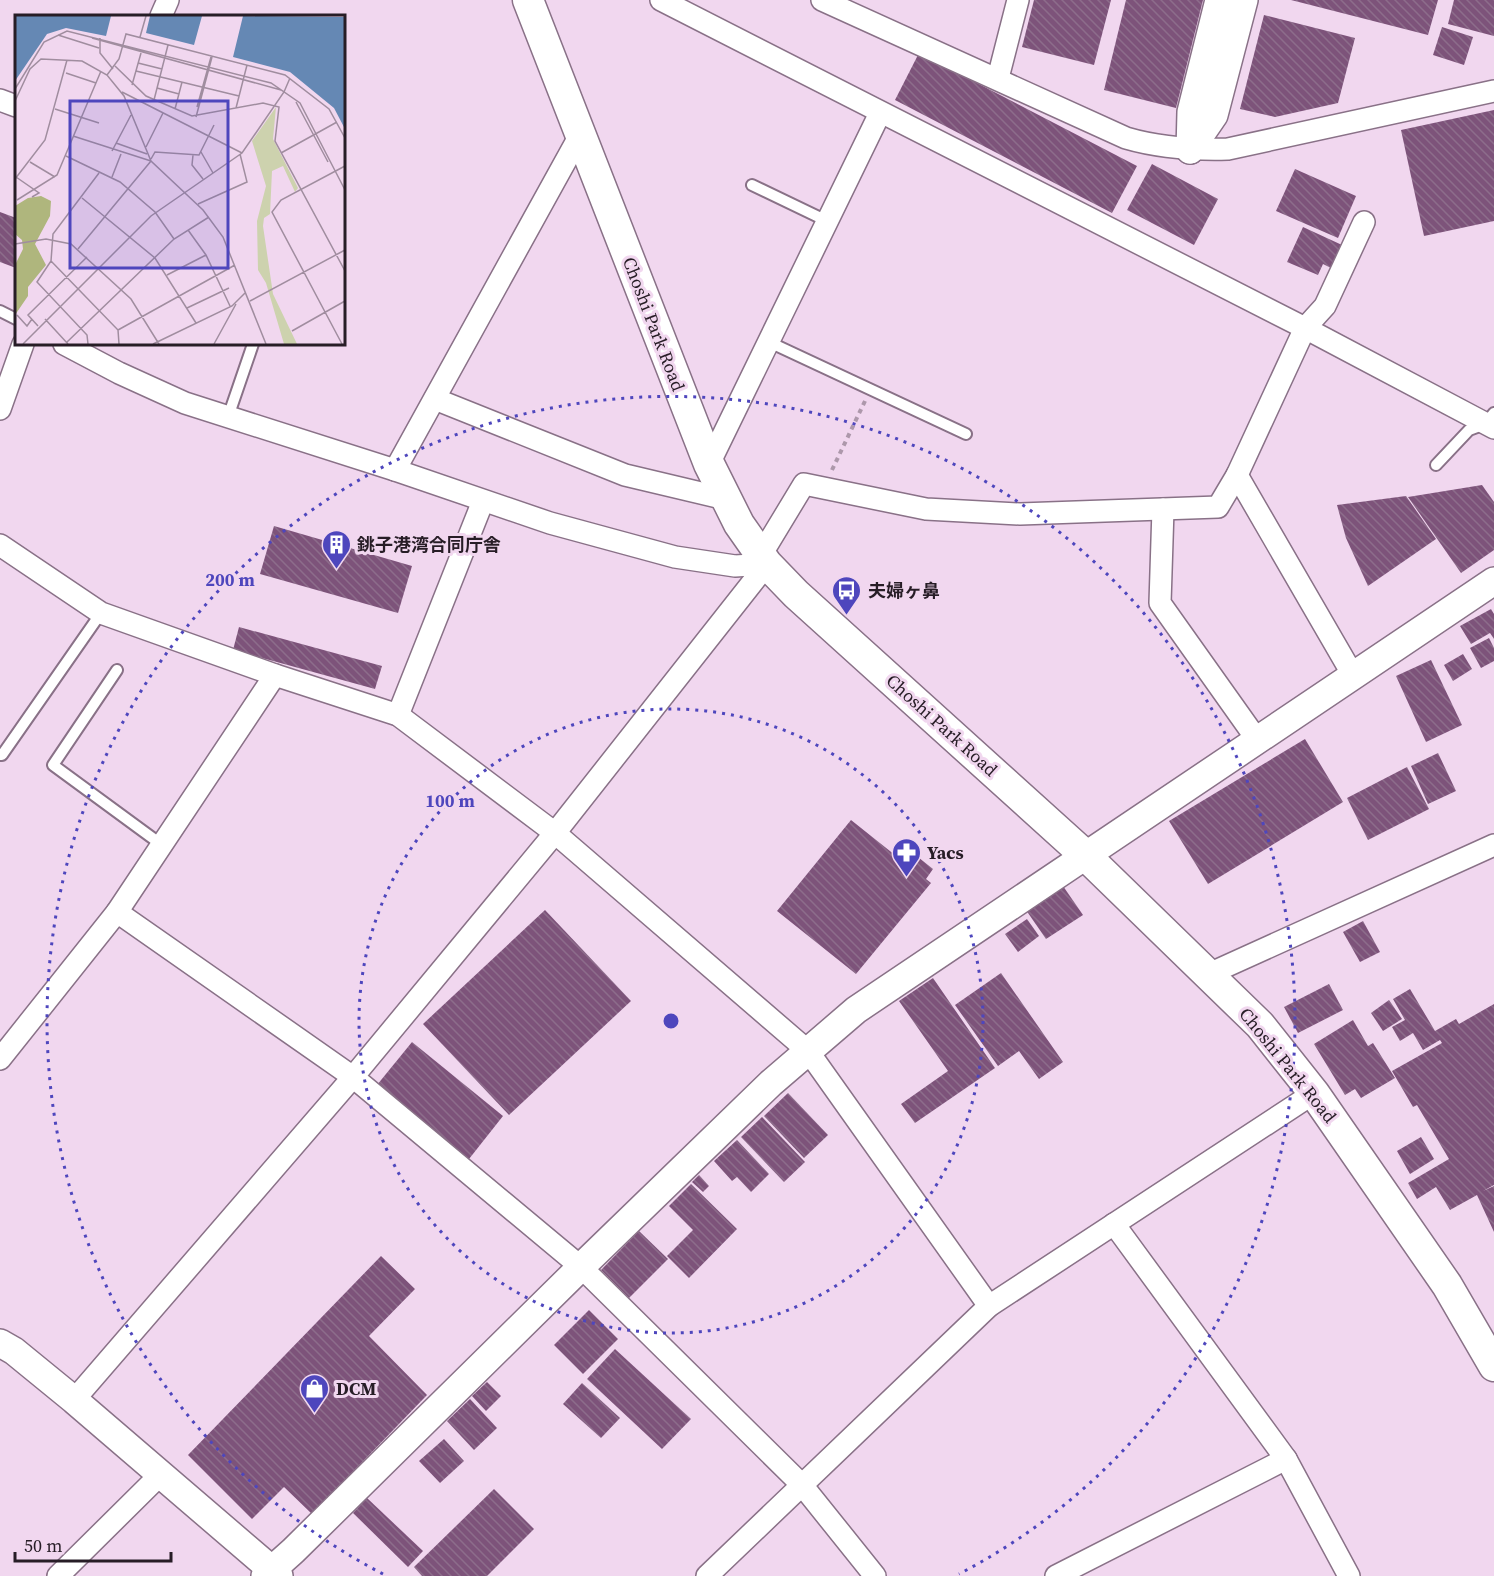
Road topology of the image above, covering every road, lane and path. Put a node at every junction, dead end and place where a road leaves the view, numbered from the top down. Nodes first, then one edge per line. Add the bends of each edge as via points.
1 (168, 0) edge
2 (528, 0) edge
3 (661, 0) edge
4 (822, 0) edge
5 (1018, 0) edge
6 (1219, 0) edge
7 (1244, 0) edge
8 (161, 15) edge
9 (998, 78) junction
10 (1494, 91) edge
11 (0, 100) edge
12 (15, 106) edge
13 (880, 113) junction
14 (580, 135) junction
15 (1190, 150) junction
16 (752, 185) dead end
17 (827, 221) junction
18 (1364, 222) dead end
19 (0, 311) edge
20 (15, 318) edge
21 (1305, 328) junction
22 (768, 342) junction
23 (23, 345) edge
24 (66, 345) edge
25 (253, 345) edge
26 (870, 389) junction
27 (435, 399) junction
28 (0, 409) edge
29 (228, 417) junction
30 (1491, 422) edge
31 (966, 434) dead end
32 (710, 464) junction
33 (1436, 465) dead end
34 (395, 470) junction
35 (1237, 475) junction
36 (824, 488) junction
37 (726, 499) junction
38 (483, 501) junction
39 (1163, 509) junction
40 (0, 544) edge
41 (764, 559) junction
42 (1494, 581) edge
43 (101, 614) junction
44 (117, 670) dead end
45 (275, 675) junction
46 (1354, 676) junction
47 (398, 715) junction
48 (1258, 741) junction
49 (0, 755) edge
50 (555, 833) junction
51 (162, 845) junction
52 (1494, 845) edge
53 (1086, 856) junction
54 (117, 912) junction
55 (1209, 974) junction
56 (808, 1051) junction
57 (0, 1059) edge
58 (353, 1077) junction
59 (1314, 1093) junction
60 (1114, 1224) junction
61 (581, 1267) junction
62 (989, 1306) junction
63 (0, 1343) edge
64 (1494, 1366) edge
65 (74, 1400) junction
66 (1286, 1459) junction
67 (162, 1473) junction
68 (802, 1485) junction
69 (272, 1574) edge
70 (58, 1576) edge
71 (707, 1576) edge
72 (875, 1576) edge
73 (1056, 1576) edge
74 (1349, 1576) edge

1 - 8 street
2 - 14 main road, Choshi Park Road
3 - 13 street
4 - 9 street
5 - 9 street
6 - 15 street via 1191,112
7 - 15 street via 1214,115
9 - 15 street via 1126,138
10 - 15 street via 1228,149
11 - 12 street
13 - 17 street
13 - 21 street
14 - 27 street
14 - 32 main road, Choshi Park Road
16 - 17 lane
17 - 22 street
18 - 21 street via 1325,306
19 - 20 lane
21 - 30 street
21 - 35 street
22 - 26 lane
22 - 32 street
23 - 28 street
24 - 29 street via 185,403
25 - 29 lane
26 - 31 lane
26 - 36 path
27 - 34 street
27 - 37 street via 625,475
29 - 34 street
30 - 33 lane via 1469,430
32 - 37 main road, Choshi Park Road
34 - 38 street
35 - 39 street via 1218,507
35 - 46 street
36 - 39 street via 926,508 1020,514
36 - 41 street via 804,484
37 - 41 main road, Choshi Park Road
38 - 41 street via 675,557 735,566
38 - 47 street
39 - 48 street via 1160,603
40 - 43 street
41 - 50 street
41 - 53 main road, Choshi Park Road via 796,594
42 - 46 street
43 - 45 street
43 - 49 lane
44 - 51 lane via 53,765
45 - 47 street
45 - 51 street
46 - 48 street
47 - 50 street
48 - 53 street
50 - 56 street
50 - 58 street
51 - 54 street
52 - 55 street
53 - 55 main road, Choshi Park Road
53 - 56 street via 856,1010
54 - 57 street
54 - 58 street
55 - 59 main road, Choshi Park Road via 1260,1025
56 - 61 street
56 - 62 street
58 - 61 street
58 - 65 street
59 - 60 street
59 - 64 main road, Choshi Park Road via 1447,1286
60 - 62 street
60 - 66 street
61 - 68 street
61 - 69 street
62 - 68 street
63 - 65 street
65 - 67 street
66 - 73 street
66 - 74 street
67 - 69 street
67 - 70 street
68 - 71 street
68 - 72 street

